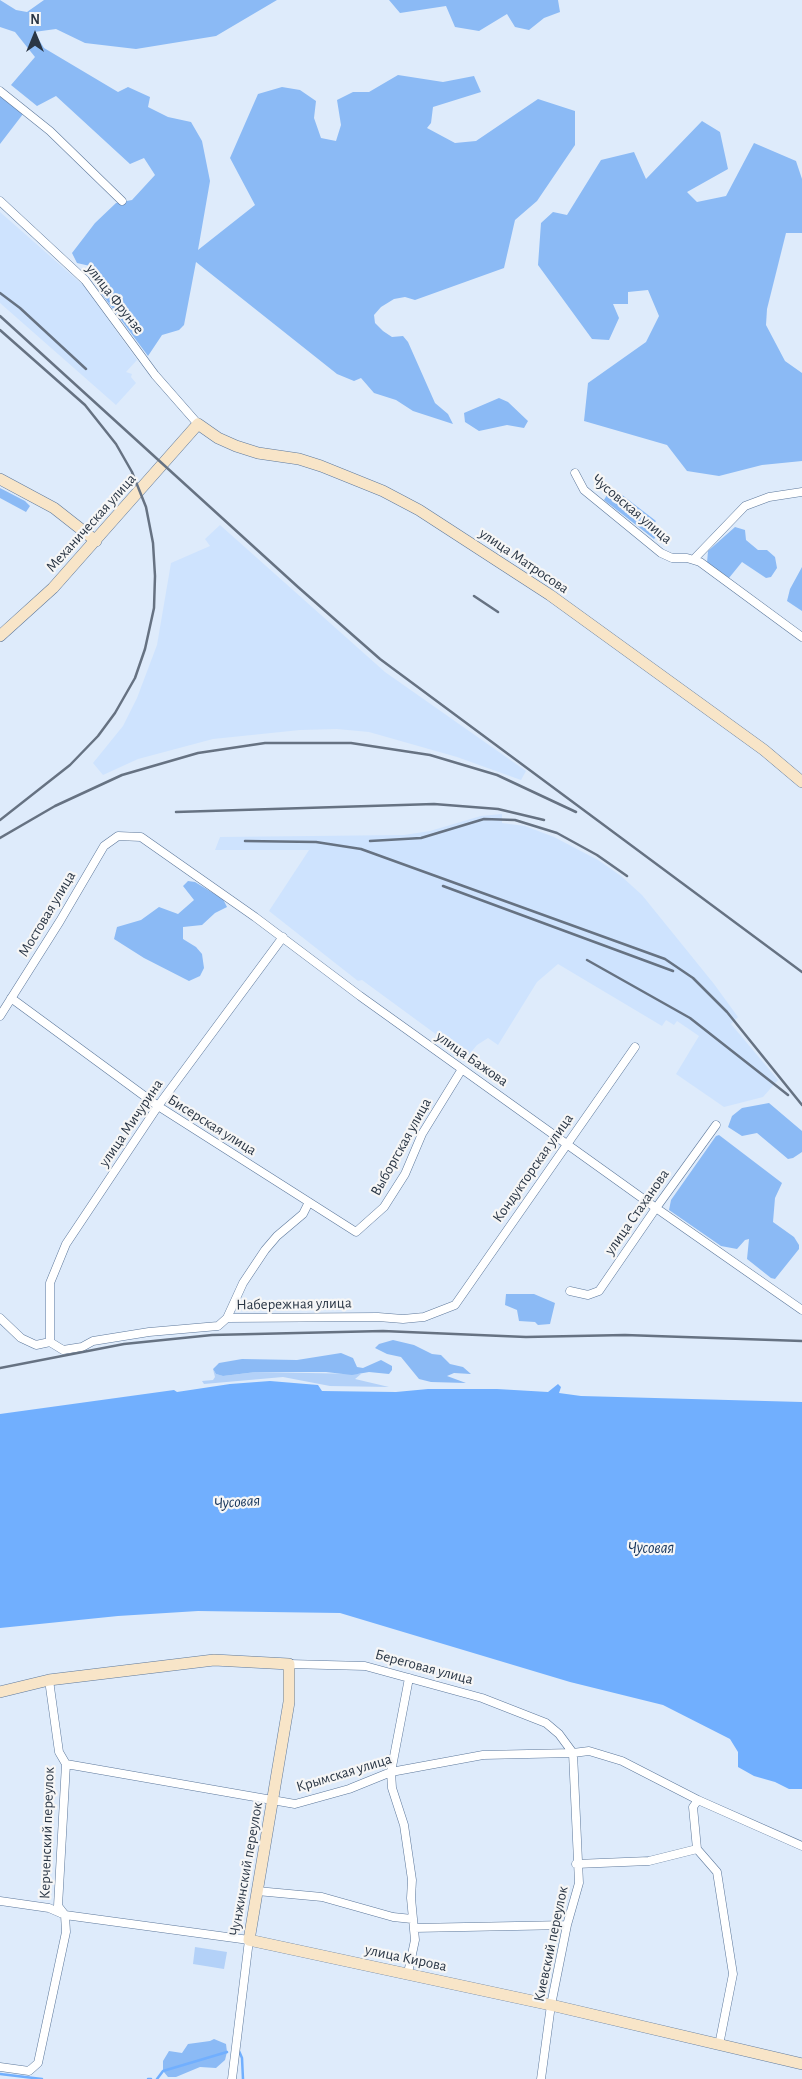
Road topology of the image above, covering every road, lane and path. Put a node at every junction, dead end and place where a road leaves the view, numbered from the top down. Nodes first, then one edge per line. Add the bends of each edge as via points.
1 (0, 91) edge
2 (122, 200) dead end
3 (0, 201) edge
4 (198, 424) junction
5 (575, 473) dead end
6 (0, 479) edge
7 (802, 492) edge
8 (96, 541) junction
9 (694, 559) junction
10 (0, 636) edge
11 (802, 637) edge
12 (802, 782) edge
13 (125, 835) joint
14 (283, 937) junction
15 (11, 998) junction
16 (0, 1016) edge
17 (635, 1047) dead end
18 (462, 1069) junction
19 (158, 1106) junction
20 (716, 1125) dead end
21 (566, 1144) junction
22 (309, 1202) junction
23 (656, 1208) junction
24 (356, 1232) joint
25 (570, 1291) dead end
26 (455, 1305) joint
27 (802, 1310) edge
28 (0, 1318) edge
29 (227, 1318) junction
30 (50, 1342) junction
31 (289, 1664) junction
32 (409, 1678) junction
33 (49, 1680) junction
34 (0, 1692) edge
35 (573, 1754) junction
36 (66, 1764) junction
37 (391, 1772) junction
38 (274, 1798) junction
39 (698, 1800) junction
40 (802, 1846) edge
41 (697, 1849) junction
42 (576, 1864) junction
43 (258, 1890) junction
44 (0, 1901) edge
45 (65, 1914) junction
46 (412, 1919) junction
47 (567, 1925) junction
48 (414, 1928) junction
49 (249, 1940) junction
50 (408, 1973) junction
51 (551, 2005) junction
52 (719, 2045) junction
53 (802, 2064) edge
54 (0, 2067) edge
55 (232, 2079) edge
56 (541, 2079) edge

1 - 2 street via 50,131
3 - 4 street, улица Фрунзе via 85,280 155,375
4 - 8 street, Механическая улица
4 - 12 street, улица Матросова via 231,445 314,464 370,485 419,510 550,595 764,750
5 - 9 street, Чусовская улица via 584,490 661,553 672,558
6 - 8 street via 54,508
7 - 9 street via 769,497 745,506
8 - 10 street, Механическая улица
9 - 11 street
13 - 14 street, улица Бажова via 141,837 157,846
13 - 15 street, Мостовая улица via 111,839 101,851
14 - 18 street, улица Бажова
14 - 19 street, улица Мичурина
15 - 16 street, Мостовая улица
15 - 19 street, Бисерская улица
17 - 21 street, Кондукторская улица
18 - 21 street, улица Бажова
18 - 24 street, Выборгская улица via 422,1134 405,1174 384,1207
19 - 22 street, Бисерская улица
19 - 30 street, улица Мичурина via 66,1244 50,1283
20 - 23 street, улица Стаханова
21 - 23 street, улица Бажова
21 - 26 street, Кондукторская улица
22 - 24 street, Бисерская улица
22 - 29 street via 303,1214 265,1250 243,1282
23 - 25 street, улица Стаханова via 599,1291 588,1296
23 - 27 street, улица Бажова
26 - 29 street, Набережная улица via 424,1317 403,1319
28 - 30 street, Набережная улица via 21,1338 36,1345
29 - 30 street, Набережная улица via 218,1326 149,1332 93,1341 82,1347 63,1350
31 - 32 street, Береговая улица via 365,1666
31 - 33 street, Береговая улица via 214,1660
31 - 38 street, Чунжинский переулок via 289,1702
32 - 35 street, Береговая улица via 482,1698 546,1724 559,1734
32 - 37 street
33 - 34 street, Береговая улица
33 - 36 street, Керченский переулок via 59,1752
35 - 37 street, Крымская улица via 483,1755
35 - 39 street via 588,1751 622,1761
35 - 42 street, Киевский переулок
36 - 38 street, Крымская улица
36 - 45 street, Керченский переулок via 58,1897 58,1906
37 - 38 street, Крымская улица via 349,1790 295,1804
37 - 46 street via 392,1788 404,1825 412,1880
38 - 43 street, Чунжинский переулок
39 - 40 street
39 - 41 street via 693,1807
41 - 42 street via 649,1861
41 - 52 street via 717,1872 733,1974
42 - 47 street, Киевский переулок via 579,1883
43 - 46 street via 322,1897 393,1917
43 - 49 street, Чунжинский переулок
44 - 45 street, улица Кирова via 49,1908
45 - 49 street, улица Кирова
45 - 54 street, Керченский переулок via 66,1932 38,2063 28,2071
46 - 48 street
47 - 48 street
47 - 51 street, Киевский переулок
48 - 50 street via 415,1940
49 - 50 street, улица Кирова
49 - 55 street, Чунжинский переулок
50 - 51 street, улица Кирова
51 - 52 street, улица Кирова
51 - 56 street, Киевский переулок
52 - 53 street, улица Кирова

